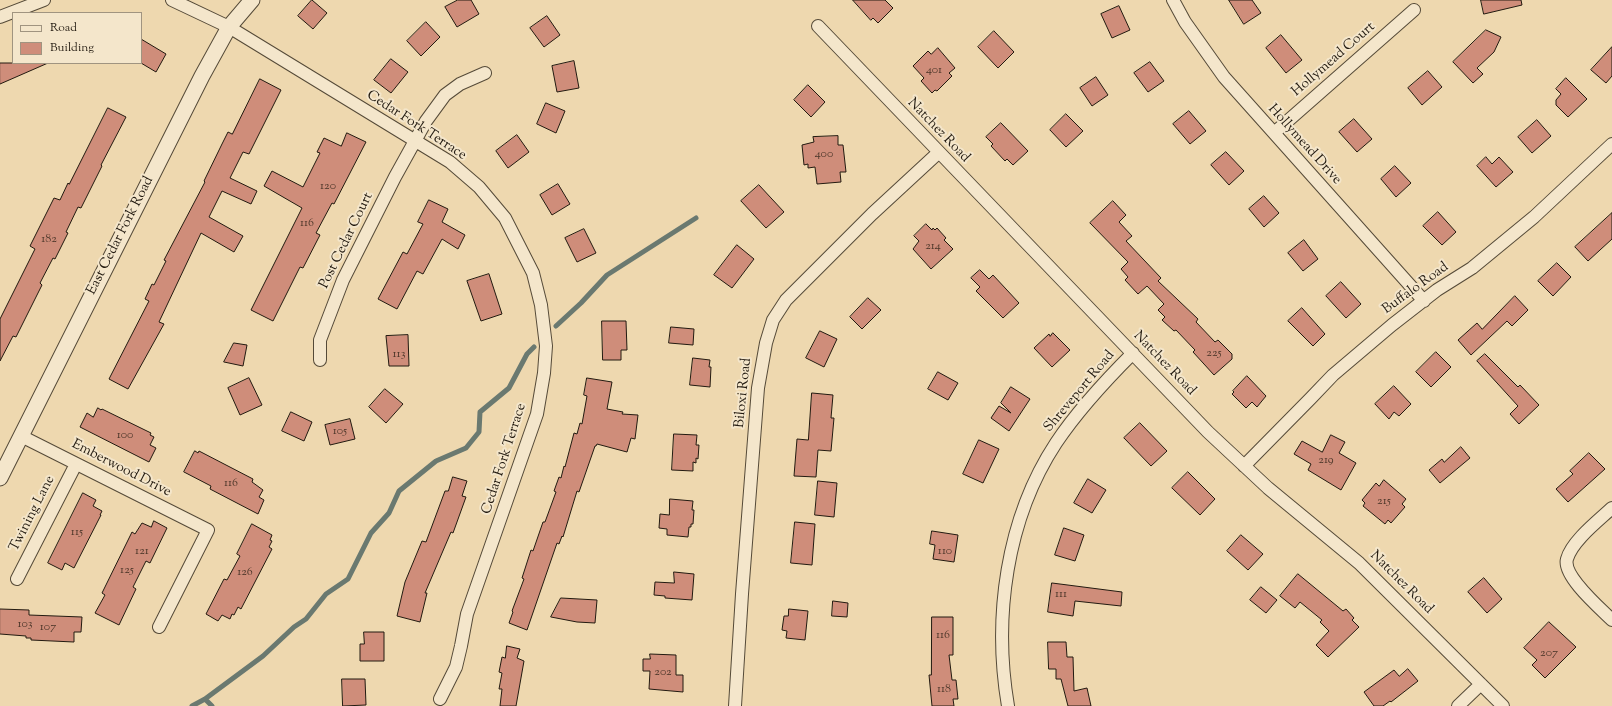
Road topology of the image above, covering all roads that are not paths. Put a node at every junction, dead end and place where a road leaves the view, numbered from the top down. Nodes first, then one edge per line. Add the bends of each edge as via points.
1 (44, 0) edge
2 (172, 0) edge
3 (252, 0) edge
4 (1173, 0) edge
5 (1414, 10) dead end
6 (12, 12) edge
7 (13, 12) edge
8 (0, 17) edge
9 (818, 26) dead end
10 (229, 27) junction
11 (485, 73) dead end
12 (1274, 133) junction
13 (415, 141) junction
14 (1612, 144) edge
15 (938, 153) junction
16 (1424, 301) junction
17 (1132, 353) junction
18 (320, 360) dead end
19 (21, 436) junction
20 (76, 464) junction
21 (1244, 466) junction
22 (0, 478) edge
23 (1612, 508) edge
24 (17, 579) dead end
25 (1612, 620) edge
26 (159, 628) dead end
27 (1481, 684) junction
28 (440, 699) dead end
29 (735, 706) edge
30 (1008, 706) edge
31 (1458, 706) edge
32 (1503, 706) edge

1 - 7 street
2 - 10 street, Cedar Fork Terrace
3 - 10 street, East Cedar Fork Road
4 - 12 street, Hollymead Drive via 1184,22 1224,76
5 - 12 street, Hollymead Court
6 - 8 street
9 - 15 street, Natchez Road
10 - 13 street, Cedar Fork Terrace
10 - 19 street, East Cedar Fork Road via 198,83
11 - 13 street, Post Cedar Court via 460,84 445,95
12 - 16 street, Hollymead Drive
13 - 18 street, Post Cedar Court via 341,286 320,340
13 - 28 street, Cedar Fork Terrace via 450,162 479,187 505,218 533,273 541,305 546,346 537,414 467,614 456,667
14 - 16 street, Buffalo Road via 1534,217 1472,268
15 - 17 street, Natchez Road
15 - 29 street, Biloxi Road via 796,289 774,320 766,343 758,388
16 - 21 street, Buffalo Road via 1333,375
17 - 21 street, Natchez Road
17 - 30 street, Shreveport Road via 1107,379 1056,444 1040,472 1027,503 1015,540 1003,602 1003,678
19 - 20 street, Emberwood Drive
19 - 22 street, East Cedar Fork Road
20 - 24 street, Twining Lane
20 - 26 street, Emberwood Drive via 208,530
21 - 27 street, Natchez Road via 1359,563
23 - 25 street via 1586,533 1566,560 1571,576 1584,593
27 - 31 street
27 - 32 street, Natchez Road

